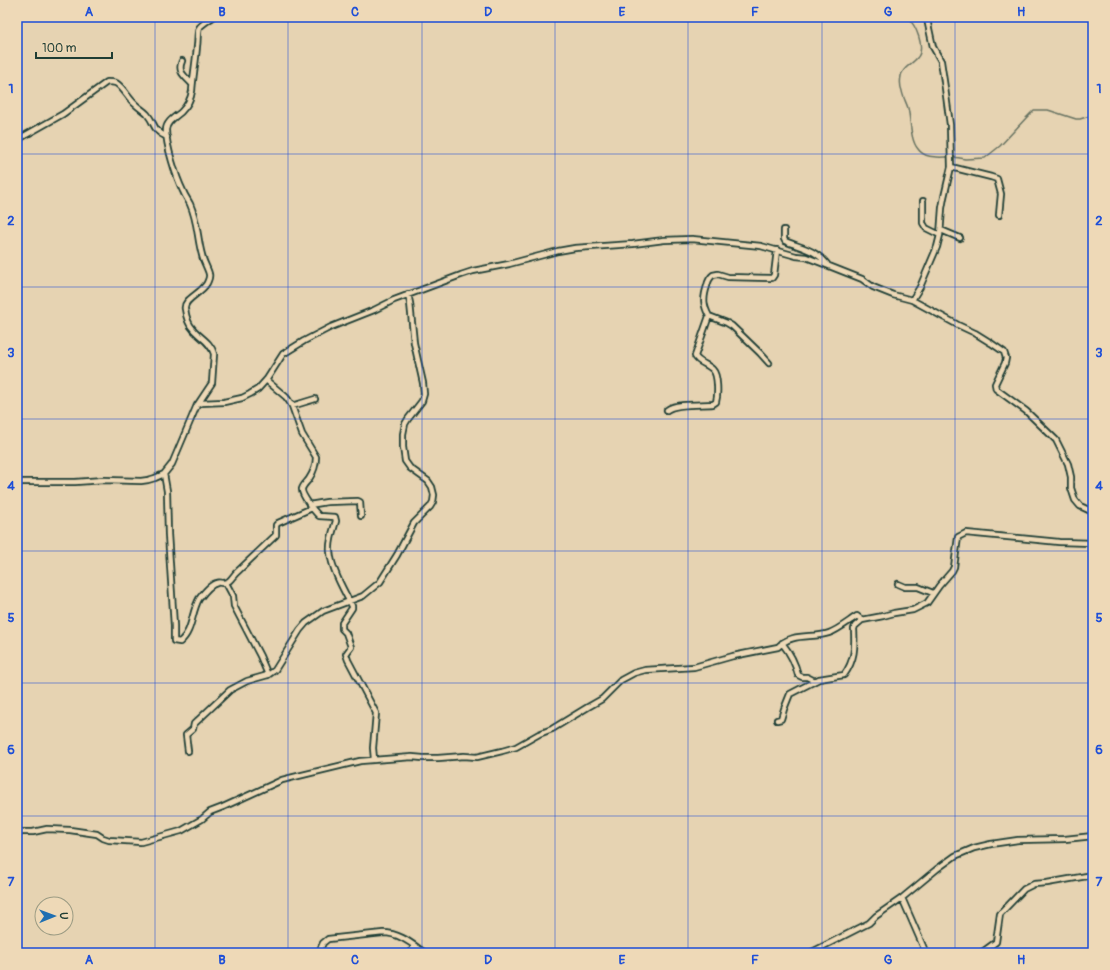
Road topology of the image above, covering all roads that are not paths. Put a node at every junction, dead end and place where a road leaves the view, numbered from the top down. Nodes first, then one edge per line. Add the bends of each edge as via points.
1 (213, 17) edge
2 (927, 17) edge
3 (182, 61) dead end
4 (192, 84) junction
5 (167, 137) junction
6 (17, 140) edge
7 (951, 167) junction
8 (923, 201) dead end
9 (999, 215) dead end
10 (784, 230) dead end
11 (940, 230) junction
12 (940, 235) junction
13 (960, 238) dead end
14 (776, 250) junction
15 (828, 266) junction
16 (408, 294) junction
17 (912, 300) junction
18 (709, 316) junction
19 (769, 363) dead end
20 (266, 380) junction
21 (315, 399) dead end
22 (197, 405) junction
23 (292, 406) junction
24 (667, 410) dead end
25 (164, 474) junction
26 (17, 483) edge
27 (310, 506) junction
28 (1093, 512) edge
29 (361, 516) dead end
30 (1093, 543) edge
31 (226, 583) junction
32 (898, 584) dead end
33 (934, 593) junction
34 (350, 602) junction
35 (862, 620) junction
36 (782, 643) junction
37 (268, 675) junction
38 (815, 681) junction
39 (777, 720) dead end
40 (188, 751) dead end
41 (374, 759) junction
42 (17, 832) edge
43 (1093, 836) edge
44 (1093, 874) edge
45 (902, 898) junction
46 (414, 946) junction
47 (316, 953) edge
48 (411, 953) edge
49 (425, 953) edge
50 (810, 953) edge
51 (926, 953) edge
52 (981, 953) edge

1 - 4 street via 198,30
2 - 7 street via 945,88 950,125
3 - 4 street via 181,71
4 - 5 street via 191,98 182,111 169,122
5 - 6 street via 156,130 145,112 117,84 107,82 63,114
5 - 22 street via 173,163 195,218 201,253 209,274 205,286 188,300 185,308 189,325 213,349 214,354 212,383
7 - 9 street via 996,179 1001,194
7 - 11 street
8 - 12 street via 924,226
10 - 15 street via 784,241 811,250
11 - 12 street
11 - 13 street
12 - 17 street via 929,268
14 - 15 street
14 - 16 street via 761,246 692,239 575,248 473,271
14 - 18 street via 772,278 711,275 704,297
15 - 17 street via 862,279 892,295
16 - 20 street via 331,327 283,354
16 - 34 street via 424,394 422,401 405,424 403,447 405,461 410,468 432,487 433,502 414,523 380,582 363,596
17 - 28 street via 975,333 1004,352 1005,363 995,384 996,389 1026,411 1056,440 1068,464 1075,500 1080,506
18 - 19 street via 732,326
18 - 24 street via 695,356 716,373 716,402 709,405 677,406
20 - 22 street via 258,389 242,398
20 - 23 street via 286,397
21 - 23 street
22 - 25 street via 172,464
23 - 27 street via 302,434 316,457 313,471 302,490
25 - 26 street via 141,481
25 - 31 street via 174,641 180,642 186,635 198,600 205,591 216,583
27 - 29 street via 327,502 358,501
27 - 31 street via 278,523 276,535
27 - 34 street via 319,516 336,518 330,551 336,573
30 - 33 street via 962,534 958,536 956,543 954,567
31 - 37 street via 233,596 234,606
32 - 33 street
33 - 35 street via 927,603 913,610
34 - 37 street via 323,611 306,623 275,670
34 - 41 street via 352,608 342,623 342,629 351,647 346,654 348,660 376,713
35 - 36 street via 857,616 830,633 790,639
35 - 38 street via 855,626 855,651 845,674
36 - 38 street via 790,653 798,675
36 - 41 street via 778,647 694,667 634,673 621,680 602,699 552,729 516,747 492,754 477,757
37 - 40 street via 247,681 230,690 194,724 193,729 186,734
38 - 39 street via 790,694 781,719
41 - 42 street via 282,780 210,812 181,831 141,842 109,840 97,834 70,830
43 - 45 street via 1018,840 974,848 955,856
44 - 52 street via 1047,884 1034,884 1024,889 1000,914 996,942
45 - 50 street via 869,923
45 - 51 street
46 - 47 street via 395,934 373,934 328,939
46 - 48 street
46 - 49 street

